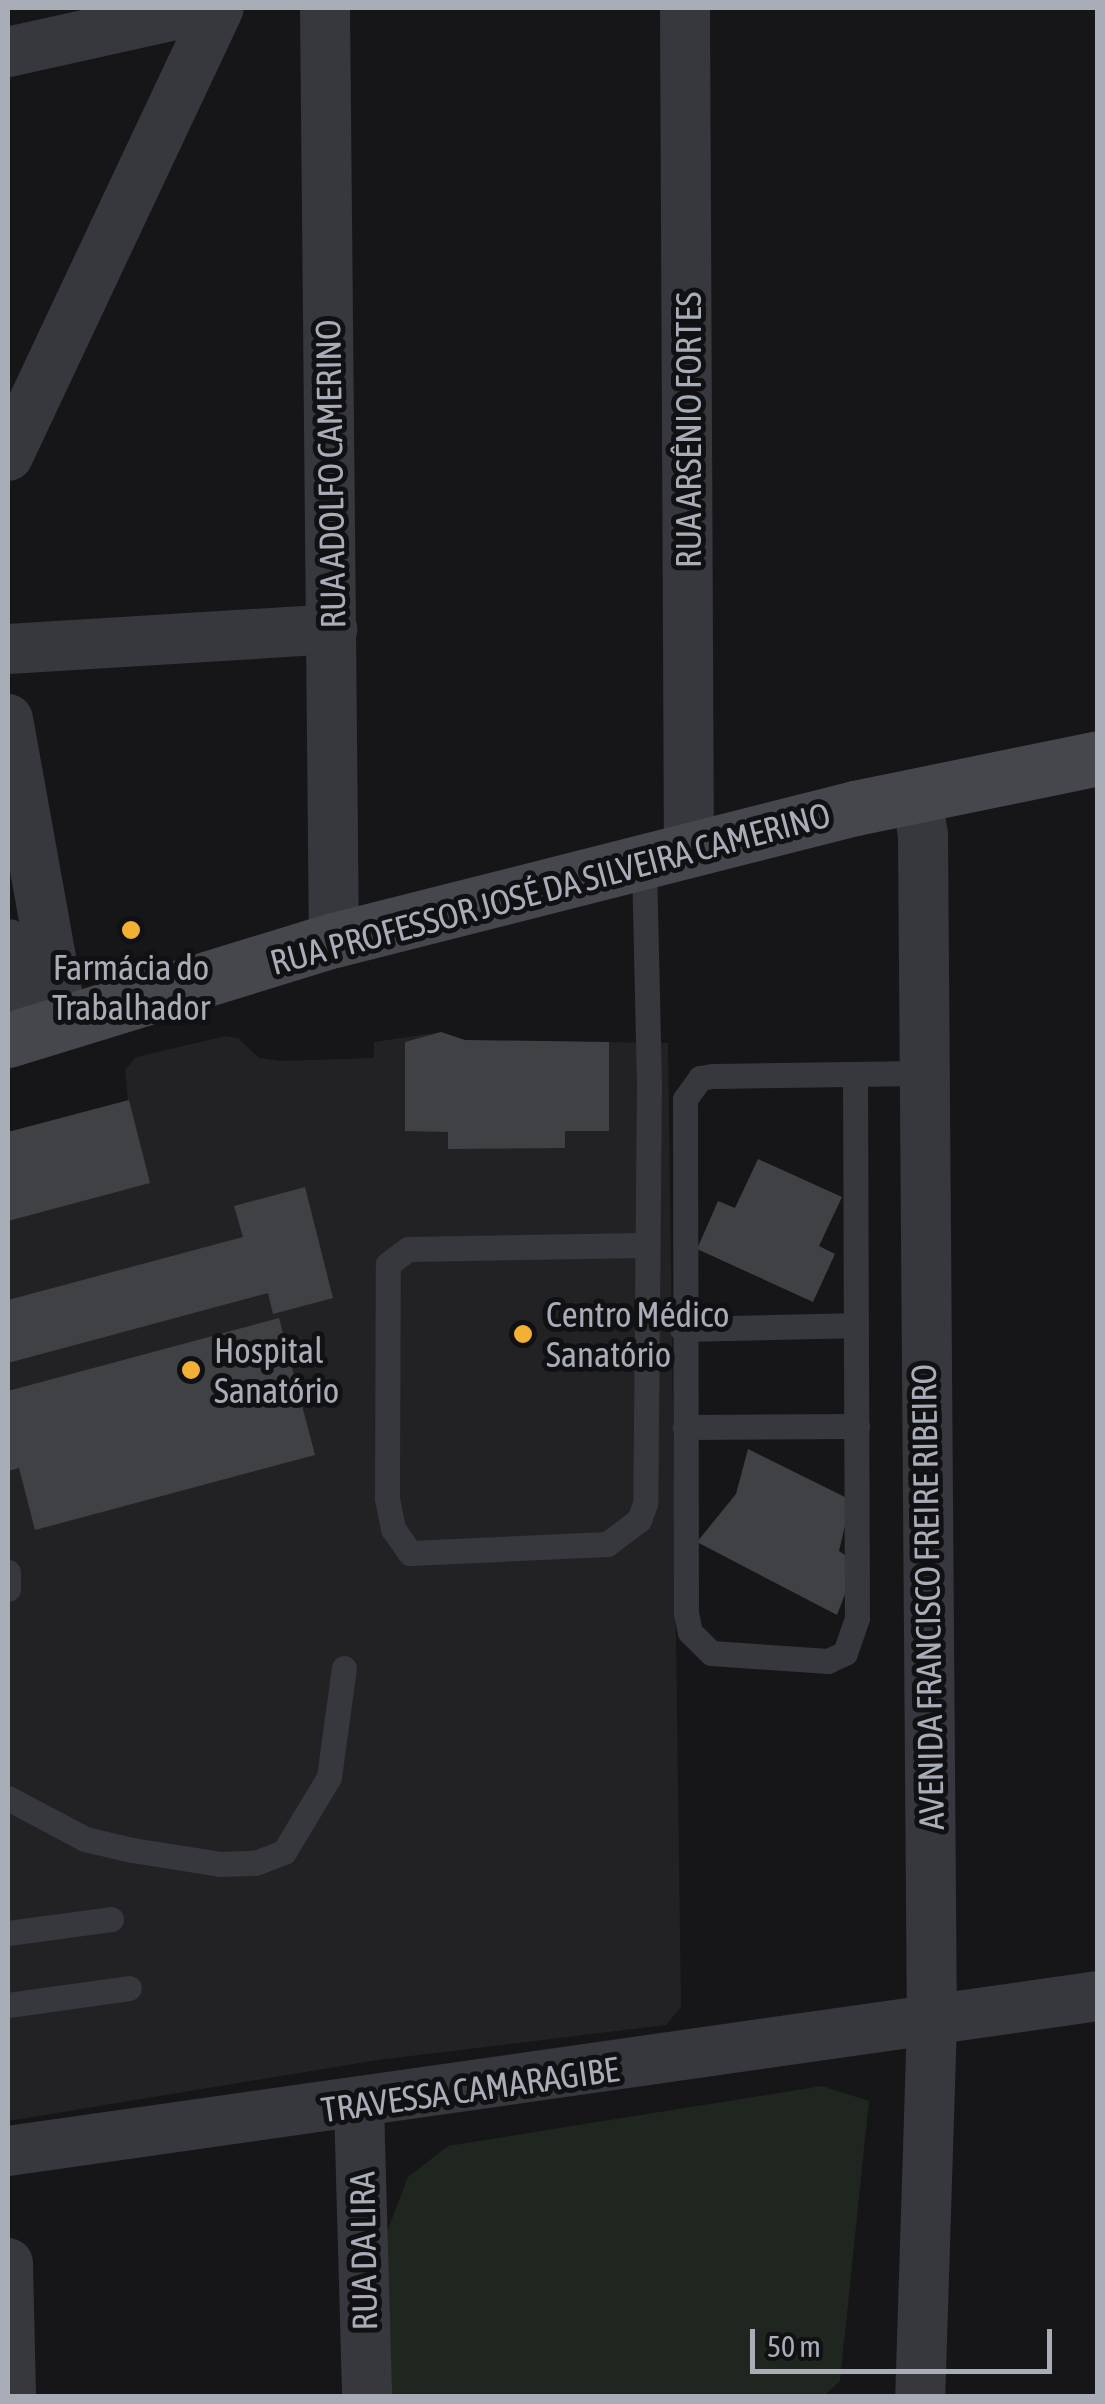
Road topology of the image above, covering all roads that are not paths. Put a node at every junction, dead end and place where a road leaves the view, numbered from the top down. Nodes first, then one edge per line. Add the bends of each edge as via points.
1 (207, 8) edge
2 (219, 8) edge
3 (325, 8) edge
4 (686, 8) edge
5 (8, 52) edge
6 (8, 456) edge
7 (332, 630) junction
8 (8, 649) edge
9 (8, 719) edge
10 (1098, 758) edge
11 (917, 797) junction
12 (666, 858) junction
13 (334, 940) junction
14 (8, 944) edge
15 (31, 1033) edge
16 (921, 1073) junction
17 (855, 1078) junction
18 (644, 1245) junction
19 (852, 1325) junction
20 (682, 1330) junction
21 (857, 1426) junction
22 (684, 1427) junction
23 (8, 1572) edge
24 (8, 1589) edge
25 (344, 1668) dead end
26 (8, 1798) edge
27 (111, 1919) dead end
28 (8, 1933) edge
29 (129, 1988) dead end
30 (1098, 1996) edge
31 (8, 2005) edge
32 (932, 2022) junction
33 (360, 2105) junction
34 (8, 2151) edge
35 (8, 2263) edge
36 (11, 2396) edge
37 (367, 2396) edge
38 (920, 2396) edge

1 - 5 street
2 - 6 street
3 - 7 street, RUA ADOLFO CAMERINO
4 - 12 street, RUA ARSÊNIO FORTES
7 - 8 street
7 - 13 street, RUA ADOLFO CAMERINO
9 - 15 street
10 - 11 street, RUA PROFESSOR JOSÉ DA SILVEIRA CAMERINO
11 - 12 street, RUA PROFESSOR JOSÉ DA SILVEIRA CAMERINO
11 - 16 street, AVENIDA FRANCISCO FREIRE RIBEIRO via 923,835
12 - 13 street, RUA PROFESSOR JOSÉ DA SILVEIRA CAMERINO
12 - 18 lane
13 - 15 street, RUA PROFESSOR JOSÉ DA SILVEIRA CAMERINO
14 - 15 street
16 - 17 lane
16 - 32 street, AVENIDA FRANCISCO FREIRE RIBEIRO
17 - 19 lane
17 - 20 lane via 714,1076 690,1087 682,1120
18 - 18 lane via 645,1503 639,1520 606,1544 410,1553 393,1529 386,1498 388,1264 408,1249
19 - 20 lane
19 - 21 lane
20 - 22 lane
21 - 22 lane
21 - 22 lane via 861,1598 845,1653 828,1661 711,1653 690,1632
23 - 24 lane
25 - 26 lane via 329,1777 284,1852 270,1858 220,1864 132,1850 85,1838
27 - 28 lane
29 - 31 lane
30 - 32 street, TRAVESSA CAMARAGIBE
32 - 33 street, TRAVESSA CAMARAGIBE
32 - 38 street, AVENIDA FRANCISCO FREIRE RIBEIRO
33 - 34 street, TRAVESSA CAMARAGIBE
33 - 37 street, RUA DA LIRA
35 - 36 street

